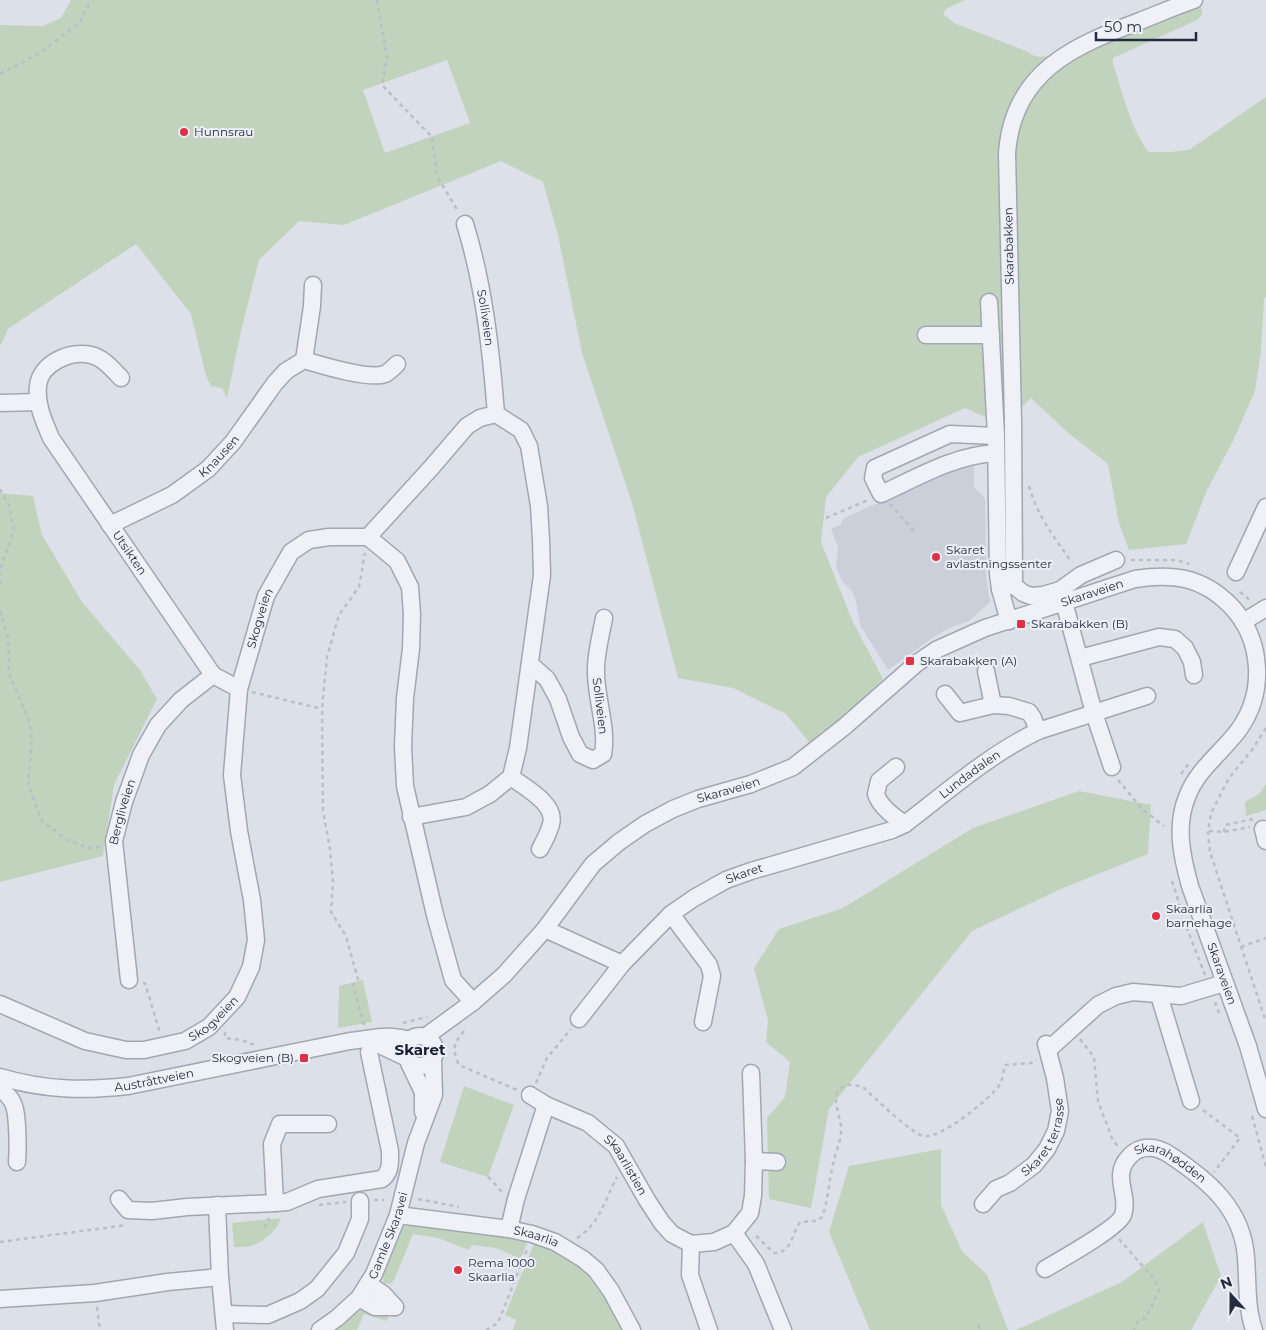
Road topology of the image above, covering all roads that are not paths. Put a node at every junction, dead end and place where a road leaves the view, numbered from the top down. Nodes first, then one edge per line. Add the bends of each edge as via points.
1 (1194, 0) edge
2 (465, 224) road end
3 (313, 285) dead end
4 (989, 302) dead end
5 (926, 334) dead end
6 (990, 334) junction
7 (304, 360) junction
8 (397, 364) dead end
9 (121, 378) dead end
10 (38, 402) junction
11 (0, 403) edge
12 (496, 414) junction
13 (996, 436) junction
14 (996, 453) junction
15 (1266, 508) edge
16 (110, 525) junction
17 (368, 536) junction
18 (1116, 560) road end
19 (1236, 572) dead end
20 (1006, 586) junction
21 (1064, 602) junction
22 (1266, 608) edge
23 (604, 618) dead end
24 (1009, 621) junction
25 (1243, 622) junction
26 (1080, 658) junction
27 (530, 664) junction
28 (986, 671) dead end
29 (1194, 674) dead end
30 (213, 675) junction
31 (239, 689) junction
32 (945, 694) dead end
33 (1147, 696) dead end
34 (993, 705) junction
35 (1094, 713) junction
36 (1038, 731) junction
37 (896, 767) dead end
38 (1112, 767) road end
39 (510, 777) junction
40 (411, 817) junction
41 (898, 827) junction
42 (540, 849) dead end
43 (671, 914) junction
44 (545, 929) junction
45 (622, 964) junction
46 (129, 980) road end
47 (1217, 985) junction
48 (1159, 995) junction
49 (473, 1002) junction
50 (0, 1004) edge
51 (451, 1019) junction
52 (579, 1019) road end
53 (703, 1022) dead end
54 (417, 1038) junction
55 (367, 1040) junction
56 (434, 1056) junction
57 (407, 1060) junction
58 (751, 1073) dead end
59 (1, 1078) edge
60 (530, 1095) road end
61 (1191, 1101) road end
62 (546, 1105) junction
63 (1258, 1110) edge
64 (423, 1122) junction
65 (328, 1124) dead end
66 (754, 1161) junction
67 (17, 1162) dead end
68 (777, 1162) dead end
69 (118, 1199) dead end
70 (360, 1200) dead end
71 (275, 1203) junction
72 (983, 1204) dead end
73 (217, 1205) junction
74 (398, 1215) junction
75 (509, 1229) junction
76 (736, 1230) junction
77 (691, 1244) junction
78 (1045, 1269) dead end
79 (220, 1277) junction
80 (368, 1284) junction
81 (359, 1298) junction
82 (0, 1299) edge
83 (225, 1322) edge
84 (320, 1330) edge
85 (632, 1330) edge
86 (709, 1330) edge
87 (784, 1330) edge
88 (1254, 1330) edge

1 - 20 street, Skarabakken via 1101,35 1069,52 1030,87 1012,121 1007,153 1014,580
2 - 12 street, Solliveien via 484,303
3 - 7 street
4 - 6 street, Skarabakken
5 - 6 street
6 - 13 street, Skarabakken
7 - 8 street via 375,375 386,374
7 - 16 street, Knausen via 286,371 275,383 233,442 208,469 172,495
9 - 10 street, Utsikten via 104,361 77,353 59,359 45,370 38,384
10 - 11 street
10 - 16 street, Utsikten via 51,438
12 - 17 street via 467,426
12 - 27 street via 521,430 529,446 539,506 542,576
13 - 14 street, Skarabakken
13 - 14 street via 950,434 875,468 873,478 881,494 960,458
14 - 20 street, Skarabakken via 997,561
15 - 19 street
16 - 30 street, Utsikten
17 - 31 street, Skogveien via 309,540 291,552 266,596
17 - 40 street via 397,561 410,587 411,640 403,746
18 - 20 street via 1080,574 1060,590 1043,595 1031,596
20 - 24 street, Skarabakken
21 - 24 street, Skaraveien
21 - 25 street, Skaraveien via 1135,579 1158,575 1198,583 1227,602
21 - 26 street
22 - 25 street
23 - 27 street, Solliveien via 596,668 605,744 603,754 592,760 580,754 570,737 558,699 547,680
24 - 44 street, Skaraveien via 959,639 917,663 794,767 698,799 645,824 593,864
25 - 47 street, Skaraveien via 1255,649 1255,694 1240,728 1198,776 1187,795 1180,824 1183,861
26 - 29 street via 1159,637 1175,639 1185,648
26 - 35 street
27 - 39 street via 518,748
28 - 34 street
30 - 31 street, Utsikten
30 - 46 street, Bergliveien via 181,700 158,725 141,755 124,802 114,841
31 - 50 street, Skogveien via 232,775 256,940 251,968 237,997 209,1027 185,1040 144,1050 106,1047 56,1030
32 - 34 street via 960,713
33 - 35 street, Lundadalen
34 - 36 street via 1026,710
35 - 36 street, Lundadalen
35 - 38 street
36 - 41 street, Lundadalen via 998,754
37 - 41 street via 879,781 876,794
39 - 40 street via 490,794 466,807
39 - 42 street via 550,810 552,822
40 - 49 street via 453,980
41 - 43 street, Skaret via 726,880
43 - 45 street, Skaret
43 - 53 street via 709,965 712,976
44 - 45 street
44 - 49 street, Skaraveien
45 - 52 street, Skaret
47 - 48 street via 1181,996
47 - 63 street, Skaraveien via 1248,1046
48 - 61 street
48 - 72 street, Skaret terrasse via 1133,992 1116,996 1098,1005 1044,1051 1060,1111 1056,1131 1034,1165 996,1190
49 - 51 street, Skaraveien
51 - 54 street, Skaraveien
51 - 56 street, Skaraveien
54 - 55 street, Austråttveien via 382,1036
54 - 56 street via 431,1041
54 - 57 street via 406,1045
55 - 57 street
55 - 59 street, Austråttveien via 128,1086 70,1090
55 - 71 street, Gamle Skaravei via 390,1151 388,1175 382,1179 318,1189 287,1202
56 - 57 street via 424,1067 414,1066
56 - 64 street, Gamle Skaravei via 434,1095
57 - 64 street, Gamle Skaravei via 423,1092
58 - 66 street
59 - 67 street via 2,1088 15,1106
60 - 62 street, Skaarlistien
62 - 75 street
62 - 77 street, Skaarlistien via 588,1122 616,1146 662,1223 672,1234
64 - 74 street, Gamle Skaravei
65 - 71 street via 280,1124 272,1144
66 - 68 street
66 - 76 street via 750,1213
69 - 73 street, Gamle Skaravei via 128,1210
70 - 83 street via 360,1219 346,1253 317,1289 300,1302 268,1315
71 - 73 street, Gamle Skaravei
73 - 79 street
74 - 75 street, Skaarlia
74 - 80 street, Gamle Skaravei
75 - 85 street, Skaarlia via 555,1242 583,1259 596,1270 611,1291
76 - 77 street via 714,1242
76 - 87 street via 756,1264
77 - 86 street via 690,1275
78 - 88 street, Skarahødden via 1120,1220 1124,1213 1122,1167 1135,1151 1156,1148 1207,1182 1227,1205 1244,1243 1248,1309
79 - 82 street via 95,1293
79 - 83 street
80 - 81 street, Gamle Skaravei
80 - 81 street via 396,1307 375,1307
81 - 84 street, Gamle Skaravei

